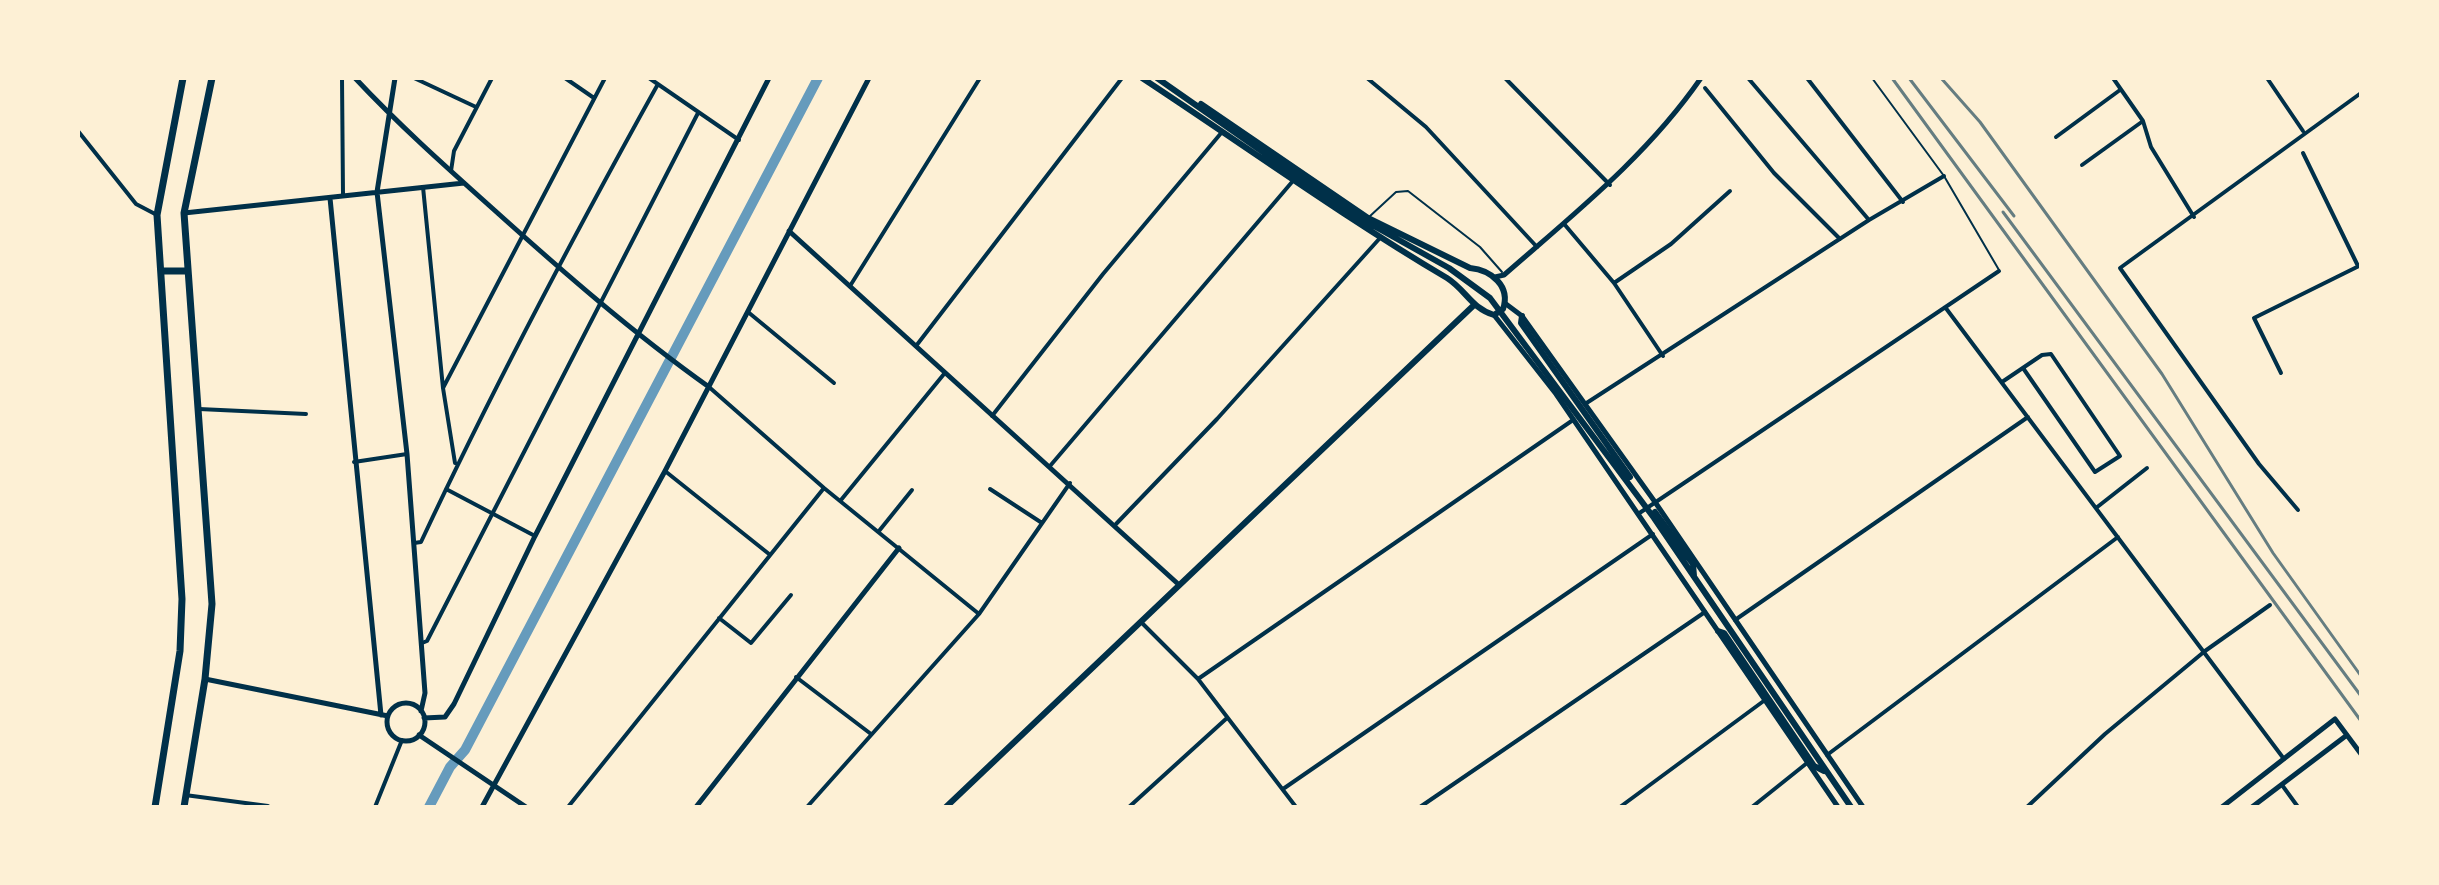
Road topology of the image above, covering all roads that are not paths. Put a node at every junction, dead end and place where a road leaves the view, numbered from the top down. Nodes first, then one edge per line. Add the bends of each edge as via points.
1 (183, 78) edge
2 (212, 78) edge
3 (342, 78) edge
4 (355, 78) edge
5 (395, 78) edge
6 (414, 78) edge
7 (492, 78) edge
8 (565, 78) edge
9 (605, 78) edge
10 (649, 78) edge
11 (769, 78) edge
12 (869, 78) edge
13 (980, 78) edge
14 (1122, 78) edge
15 (1142, 78) edge
16 (1157, 78) edge
17 (1164, 78) edge
18 (1367, 78) edge
19 (1505, 78) edge
20 (1701, 78) edge
21 (1748, 78) edge
22 (1807, 78) edge
23 (1872, 78) edge
24 (2113, 78) edge
25 (2267, 78) edge
26 (658, 84) junction
27 (1705, 88) dead end
28 (2120, 90) junction
29 (2361, 93) edge
30 (594, 98) junction
31 (476, 107) junction
32 (698, 113) junction
33 (389, 114) junction
34 (2143, 121) junction
35 (78, 131) edge
36 (1223, 131) junction
37 (2303, 131) dead end
38 (2056, 137) dead end
39 (739, 140) junction
40 (2303, 153) dead end
41 (2082, 165) dead end
42 (451, 171) junction
43 (1944, 176) junction
44 (1292, 182) junction
45 (464, 183) junction
46 (1610, 185) junction
47 (423, 187) junction
48 (1730, 191) dead end
49 (377, 192) junction
50 (343, 196) junction
51 (330, 198) junction
52 (1903, 202) junction
53 (184, 213) junction
54 (157, 215) junction
55 (2194, 217) junction
56 (1368, 218) junction
57 (1869, 220) junction
58 (1565, 225) junction
59 (1387, 228) junction
60 (789, 231) junction
61 (522, 235) junction
62 (1379, 238) junction
63 (1840, 239) junction
64 (1537, 247) junction
65 (558, 265) junction
66 (2360, 266) edge
67 (1470, 268) junction
68 (163, 271) junction
69 (188, 271) junction
70 (1999, 271) joint
71 (1504, 275) junction
72 (1495, 277) junction
73 (1614, 283) junction
74 (1458, 285) junction
75 (850, 287) junction
76 (601, 302) junction
77 (1506, 304) junction
78 (1473, 306) junction
79 (1945, 307) junction
80 (748, 312) junction
81 (1494, 315) junction
82 (1522, 316) junction
83 (640, 335) junction
84 (915, 348) junction
85 (1663, 356) junction
86 (2023, 368) junction
87 (2281, 373) dead end
88 (944, 374) junction
89 (2002, 382) junction
90 (834, 383) dead end
91 (709, 387) junction
92 (443, 388) junction
93 (1583, 405) junction
94 (197, 409) junction
95 (306, 414) dead end
96 (992, 416) junction
97 (2028, 417) junction
98 (1573, 420) junction
99 (407, 454) junction
100 (354, 462) junction
101 (455, 466) junction
102 (1050, 466) junction
103 (2147, 468) dead end
104 (665, 471) junction
105 (1070, 483) junction
106 (824, 488) junction
107 (446, 489) junction
108 (990, 489) dead end
109 (912, 490) dead end
110 (841, 500) junction
111 (1655, 502) junction
112 (2096, 508) junction
113 (2298, 510) dead end
114 (491, 512) junction
115 (1638, 514) junction
116 (1042, 523) junction
117 (1116, 524) junction
118 (879, 531) junction
119 (1653, 534) junction
120 (535, 536) junction
121 (2118, 537) junction
122 (414, 543) junction
123 (899, 548) junction
124 (769, 554) junction
125 (1694, 576) junction
126 (1177, 583) junction
127 (791, 595) dead end
128 (2270, 605) dead end
129 (1705, 612) junction
130 (979, 614) junction
131 (719, 618) junction
132 (1139, 620) junction
133 (1735, 620) junction
134 (1718, 631) junction
135 (422, 643) junction
136 (2205, 651) junction
137 (795, 677) junction
138 (205, 679) junction
139 (1198, 679) junction
140 (1765, 700) junction
141 (421, 711) junction
142 (385, 716) junction
143 (424, 718) junction
144 (1227, 718) junction
145 (871, 734) junction
146 (419, 735) junction
147 (2347, 735) junction
148 (402, 740) junction
149 (2361, 754) edge
150 (1827, 755) junction
151 (2284, 759) junction
152 (1807, 763) junction
153 (1827, 773) junction
154 (494, 784) junction
155 (2282, 785) junction
156 (1283, 789) junction
157 (185, 795) junction
158 (268, 806) edge
159 (155, 807) edge
160 (184, 807) edge
161 (375, 807) edge
162 (482, 807) edge
163 (526, 807) edge
164 (568, 807) edge
165 (696, 807) edge
166 (807, 807) edge
167 (946, 807) edge
168 (1129, 807) edge
169 (1296, 807) edge
170 (1420, 807) edge
171 (1620, 807) edge
172 (1752, 807) edge
173 (1838, 807) edge
174 (1851, 807) edge
175 (1863, 807) edge
176 (2027, 807) edge
177 (2222, 807) edge
178 (2252, 807) edge
179 (2298, 807) edge

1 - 54 main road
2 - 53 main road
3 - 50 street
4 - 33 street
5 - 33 street
6 - 31 street
7 - 31 street
8 - 30 street
9 - 30 street
10 - 26 street
11 - 39 street
12 - 60 street
13 - 75 street
14 - 84 street
15 - 36 main road
16 - 125 main road via 1349,212 1481,290 1513,325
17 - 56 main road
18 - 64 street via 1426,127
19 - 46 street
20 - 46 street
21 - 57 street
22 - 52 street
23 - 43 lane
24 - 28 street
25 - 37 street
26 - 32 street
26 - 65 street
27 - 63 street via 1774,173
28 - 34 street
28 - 38 street
29 - 55 street
30 - 61 street
31 - 42 street via 454,151
32 - 39 street
32 - 76 street
33 - 42 street
33 - 49 street
34 - 41 street
34 - 55 street via 2151,147
35 - 54 street via 136,204
36 - 44 main road
36 - 96 street
39 - 83 street
40 - 66 street
42 - 45 street
43 - 52 street
43 - 70 lane
44 - 62 main road
44 - 102 street
45 - 47 street
45 - 61 street
46 - 58 street
47 - 49 street
47 - 92 street
48 - 73 street via 1671,244
49 - 50 street
49 - 99 street
50 - 51 street
51 - 53 street
51 - 100 street
52 - 57 street
53 - 69 main road
54 - 68 main road
55 - 113 street via 2120,268 2259,464
56 - 59 main road
56 - 71 lane via 1396,192 1408,191 1480,247
57 - 63 street
58 - 64 street
58 - 73 street
59 - 62 street
59 - 67 main road
60 - 75 street
60 - 80 street
61 - 65 street
61 - 92 street
62 - 74 main road
62 - 117 street
63 - 85 street
64 - 71 street
65 - 76 street
65 - 101 street
66 - 87 street via 2254,318
67 - 72 main road
67 - 74 main road
68 - 69 main road
68 - 159 main road via 182,599 180,651
69 - 94 main road
70 - 79 street
71 - 72 street
72 - 77 main road
73 - 85 street
74 - 78 main road
75 - 84 street
76 - 83 street
76 - 114 street
77 - 81 main road
77 - 82 street
78 - 81 main road
78 - 126 main road
79 - 89 street
79 - 111 street
80 - 90 street
80 - 91 street
81 - 98 street
82 - 93 street
82 - 125 main road via 1521,323 1542,355 1693,564
83 - 91 street
83 - 120 street
84 - 88 street
85 - 93 street
86 - 86 street via 2045,353 2053,356 2120,456 2095,472
86 - 89 street
88 - 96 street
88 - 110 street
89 - 97 street
91 - 104 street
91 - 106 street
92 - 101 street
93 - 111 street
94 - 95 street
94 - 138 main road via 212,604
96 - 102 street
97 - 112 street
97 - 133 street
98 - 115 street
98 - 139 street
99 - 100 street
99 - 122 street
100 - 142 street
101 - 107 street
102 - 105 street
103 - 112 street
104 - 124 street
104 - 154 street
105 - 116 street
105 - 117 street
106 - 110 street
106 - 124 street
107 - 114 street
107 - 122 street via 421,542
108 - 116 street
109 - 118 street
110 - 118 street
111 - 115 street
111 - 133 street
112 - 121 street
114 - 120 street
114 - 135 street
115 - 119 street
116 - 130 street
117 - 126 street
118 - 123 street
119 - 129 street
119 - 156 street
120 - 143 street via 454,704 445,717
121 - 136 street
121 - 150 street
122 - 135 street
123 - 130 street
123 - 137 street
124 - 131 street
125 - 153 main road
126 - 132 main road
127 - 131 street via 751,643
128 - 136 street
129 - 134 street
129 - 170 street
130 - 145 street
131 - 164 street
132 - 139 street
132 - 167 main road
133 - 150 street
134 - 140 street
134 - 153 main road via 1814,766
135 - 141 street
136 - 151 street
136 - 176 street
137 - 145 street
137 - 165 street
138 - 142 street
138 - 157 main road
139 - 144 street
140 - 152 street
140 - 171 street
141 - 142 street via 400,704
141 - 143 street
142 - 148 street via 388,728
143 - 146 street
144 - 156 street
144 - 168 street
145 - 166 street
146 - 148 street
146 - 154 street
147 - 149 street
147 - 151 street via 2335,719
147 - 155 street
148 - 161 street
150 - 175 street
151 - 177 street
152 - 172 street
152 - 173 street
153 - 174 main road
154 - 162 street
154 - 163 street
155 - 178 street
155 - 179 street
156 - 169 street
157 - 158 street
157 - 160 main road

